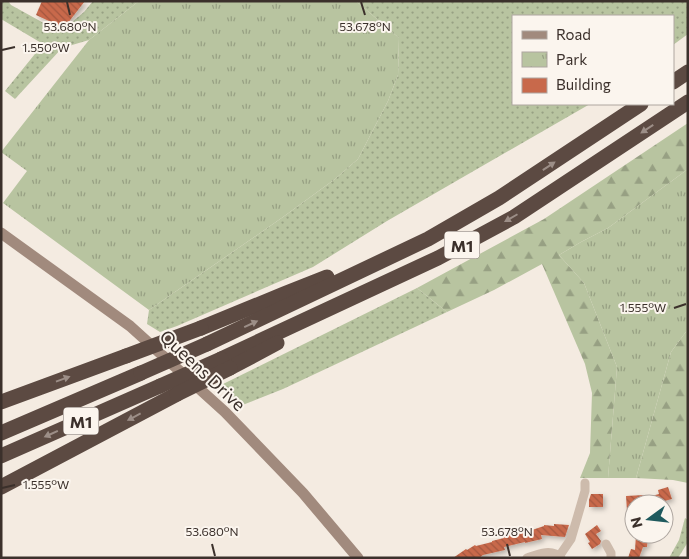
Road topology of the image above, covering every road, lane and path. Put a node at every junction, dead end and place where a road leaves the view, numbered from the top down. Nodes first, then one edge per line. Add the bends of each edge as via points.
1 (688, 72) edge
2 (674, 81) edge
3 (688, 102) edge
4 (639, 105) edge
5 (1, 233) edge
6 (428, 239) junction
7 (225, 363) junction
8 (1, 402) edge
9 (1, 433) edge
10 (1, 456) edge
11 (585, 483) dead end
12 (1, 486) edge
13 (606, 544) dead end
14 (561, 556) edge
15 (358, 558) edge
16 (527, 558) edge
17 (611, 558) edge

1 - 2 highway
3 -> 7 highway, M1 via 514,217
6 -> 4 highway, M1 via 499,198
5 - 15 street, Queens Drive via 130,326 225,412 303,493
8 -> 6 highway, bridge
9 -> 6 highway, M1, bridge via 207,344
7 -> 10 highway, M1, bridge via 160,386
7 -> 12 highway, bridge via 177,394
11 - 14 street via 571,539
13 - 17 street
14 - 16 street via 547,552

